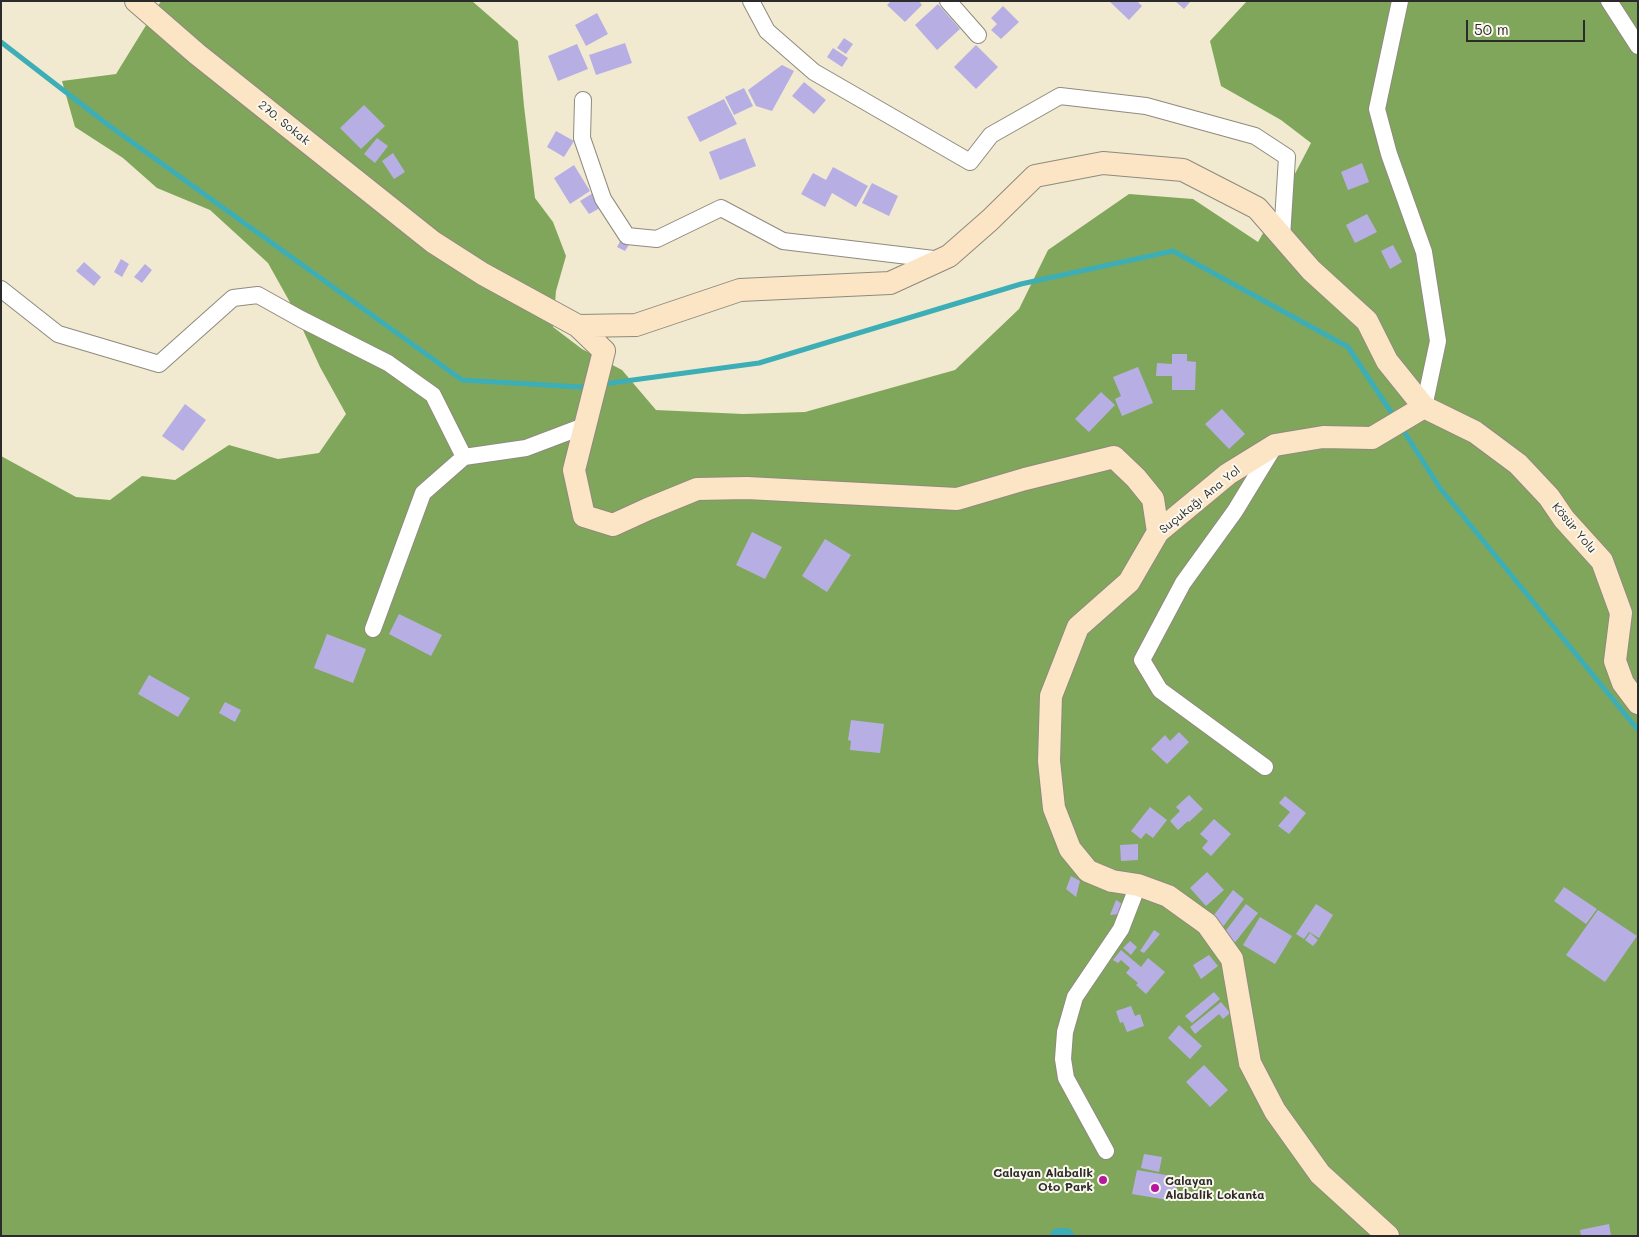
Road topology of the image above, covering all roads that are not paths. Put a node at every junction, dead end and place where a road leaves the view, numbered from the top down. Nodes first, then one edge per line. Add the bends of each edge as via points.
1 (136, 1) edge
2 (752, 1) edge
3 (948, 1) edge
4 (1400, 1) edge
5 (1609, 1) edge
6 (978, 35) dead end
7 (1638, 46) edge
8 (584, 100) dead end
9 (1282, 237) junction
10 (942, 260) junction
11 (1, 290) edge
12 (578, 326) junction
13 (1424, 407) junction
14 (584, 426) junction
15 (1275, 445) junction
16 (464, 457) junction
17 (1158, 532) junction
18 (372, 629) dead end
19 (1638, 703) edge
20 (1265, 767) dead end
21 (1138, 885) junction
22 (1106, 1151) dead end
23 (1388, 1236) edge

1 - 12 street, 270. Sokak via 204,60 433,242 483,274
2 - 9 street via 767,31 814,72 970,162 991,135 1060,96 1146,106 1255,136 1287,157
3 - 6 street
4 - 13 street via 1377,108 1389,154 1424,252 1438,340
5 - 7 street
8 - 10 street via 582,138 603,199 627,236 658,239 721,208 783,241
9 - 10 street via 1257,208 1183,170 1103,163 1035,176
9 - 13 street via 1310,270 1367,321 1387,361
10 - 12 street via 890,283 740,290 636,325
11 - 16 street via 58,334 159,364 233,298 258,295 388,364 433,395
12 - 14 street via 604,351
13 - 15 street, Suçukağı Ana Yol via 1372,438 1323,437
13 - 19 street, Kösür Yolu via 1475,432 1518,464 1602,561 1621,613 1615,661 1623,683
14 - 16 street via 526,448
14 - 17 street via 574,470 584,516 613,526 697,489 747,488 957,499 1114,457 1153,499
15 - 17 street, Suçukağı Ana Yol via 1228,474
15 - 20 street via 1235,511 1183,583 1142,660 1160,690
16 - 18 street via 423,493
17 - 21 street, Suçukağı Ana Yol via 1129,582 1078,628 1051,696 1049,760 1054,808 1070,848 1088,871
21 - 22 street via 1121,929 1075,997 1065,1032 1063,1059 1066,1078
21 - 23 street, Suçukağı Ana Yol via 1168,896 1207,924 1232,959 1250,1063 1275,1111 1320,1174

